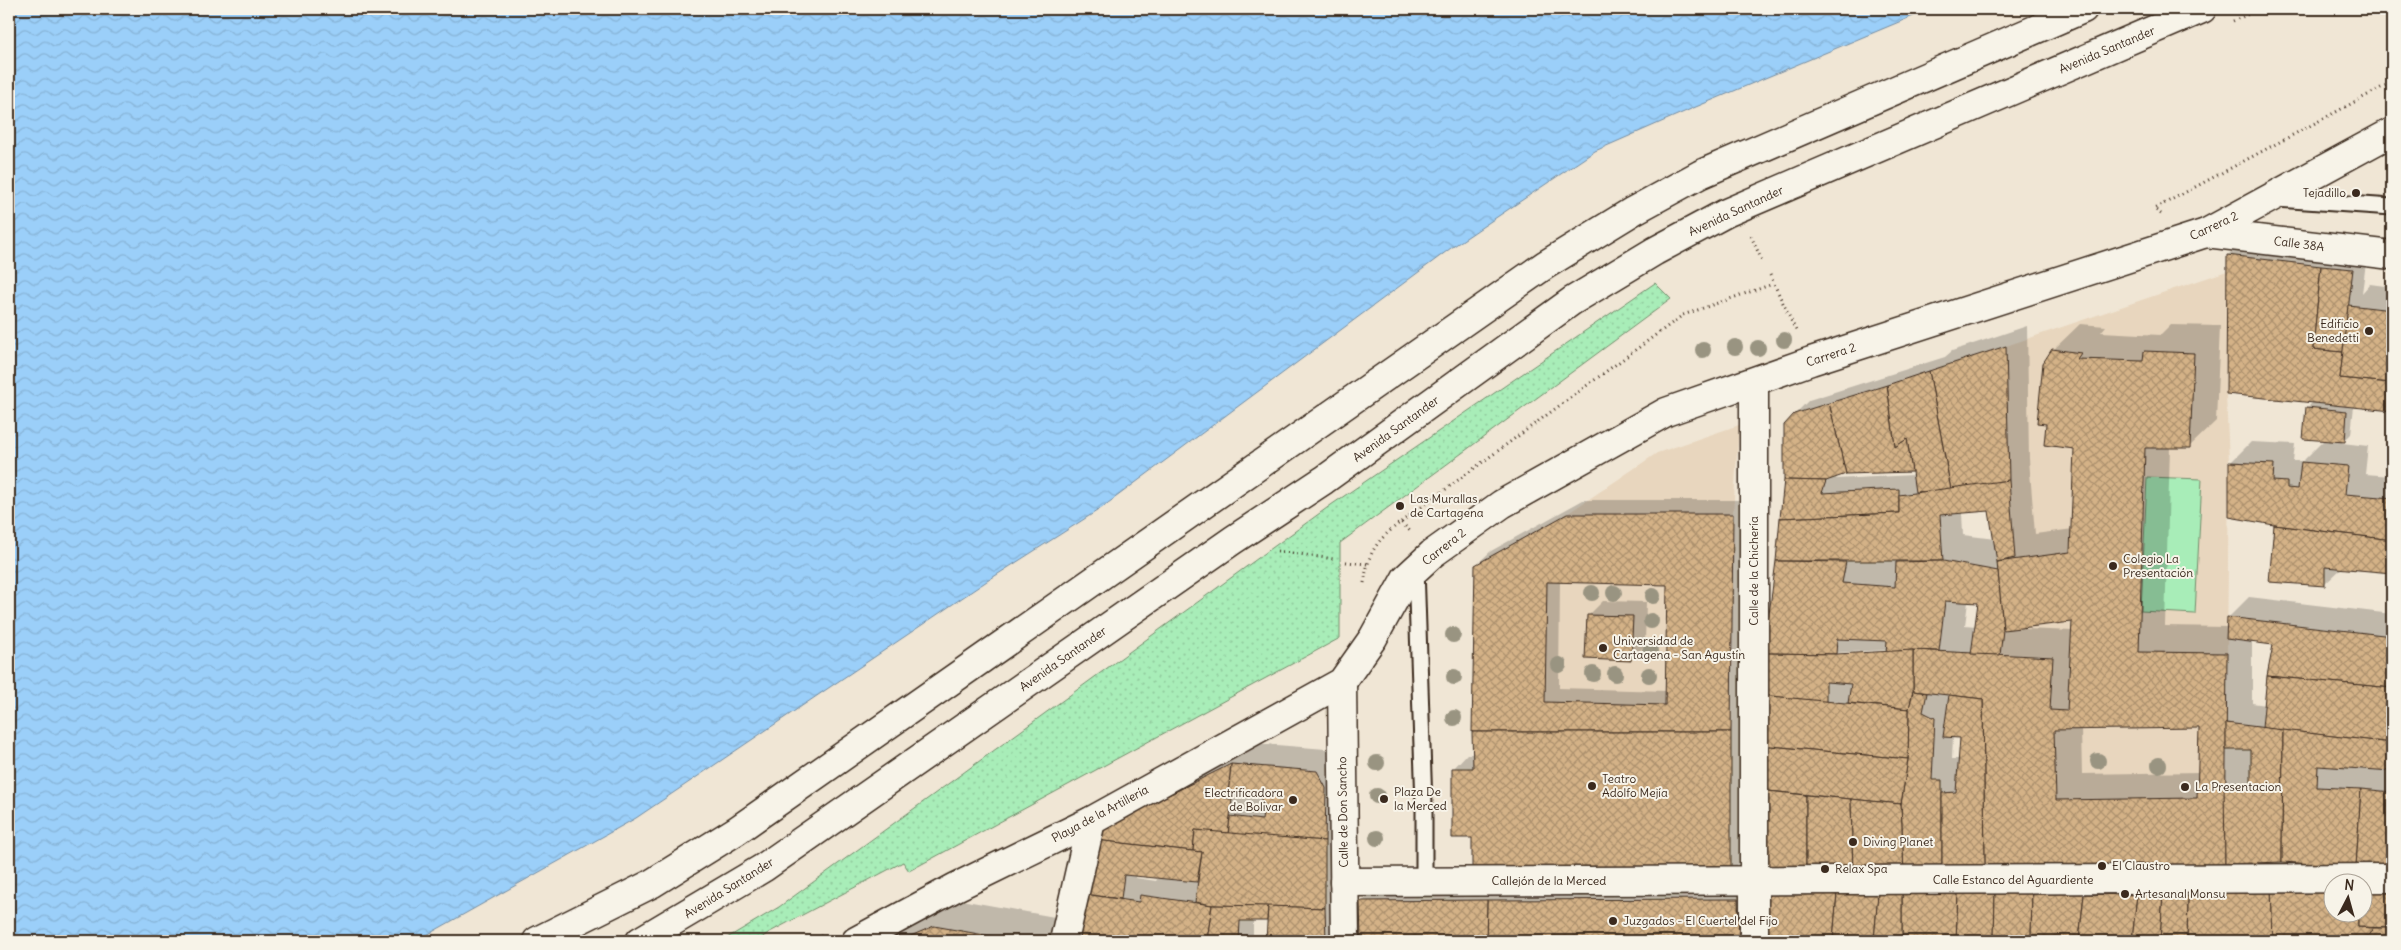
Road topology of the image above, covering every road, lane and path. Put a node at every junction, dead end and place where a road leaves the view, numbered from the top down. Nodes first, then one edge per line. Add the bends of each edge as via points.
1 (2083, 9) edge
2 (2202, 9) edge
3 (2260, 9) edge
4 (2224, 25) dead end
5 (2392, 82) edge
6 (2392, 132) edge
7 (2268, 199) junction
8 (2392, 207) edge
9 (2154, 209) dead end
10 (1760, 232) dead end
11 (2206, 233) junction
12 (1751, 236) junction
13 (1742, 240) dead end
14 (2392, 255) edge
15 (1763, 263) dead end
16 (1770, 275) dead end
17 (1773, 284) junction
18 (1811, 361) junction
19 (1754, 382) junction
20 (1401, 522) dead end
21 (1233, 540) junction
22 (1334, 559) dead end
23 (1346, 562) dead end
24 (1367, 564) dead end
25 (1416, 568) junction
26 (1342, 682) junction
27 (1091, 821) junction
28 (2392, 878) edge
29 (1753, 881) junction
30 (1344, 882) junction
31 (1424, 882) junction
32 (537, 941) edge
33 (640, 941) edge
34 (856, 941) edge
35 (1064, 941) edge
36 (1346, 941) edge
37 (1754, 941) edge

1 - 32 street via 1701,174 1633,211 1537,271 736,830 651,884
2 - 21 street, Avenida Santander via 1726,214 1655,251 1572,301 1324,480
3 - 4 path
5 - 9 path
6 - 7 street, Carrera 2
7 - 8 lane
7 - 11 street, Carrera 2
10 - 12 path
11 - 14 street, Calle 38A
11 - 18 street, Carrera 2
12 - 13 path
12 - 15 path
16 - 17 path
17 - 18 path
17 - 20 path via 1683,315
18 - 19 street, Carrera 2
19 - 25 street, Carrera 2 via 1658,417 1502,504
19 - 29 street, Calle de la Chichería
21 - 22 path via 1266,549
21 - 33 street, Avenida Santander via 763,868
23 - 24 path
25 - 26 street, Carrera 2 via 1406,578 1373,638
25 - 31 lane
26 - 27 street, Playa de la Artillería
26 - 30 street, Calle de Don Sancho
27 - 34 street, Playa de la Artillería via 956,887
27 - 35 street
28 - 29 street, Calle Estanco del Aguardiente
29 - 31 street, Callejón de la Merced
29 - 37 street, Calle de la Chichería
30 - 31 street, Callejón de la Merced
30 - 36 street, Calle de Don Sancho

